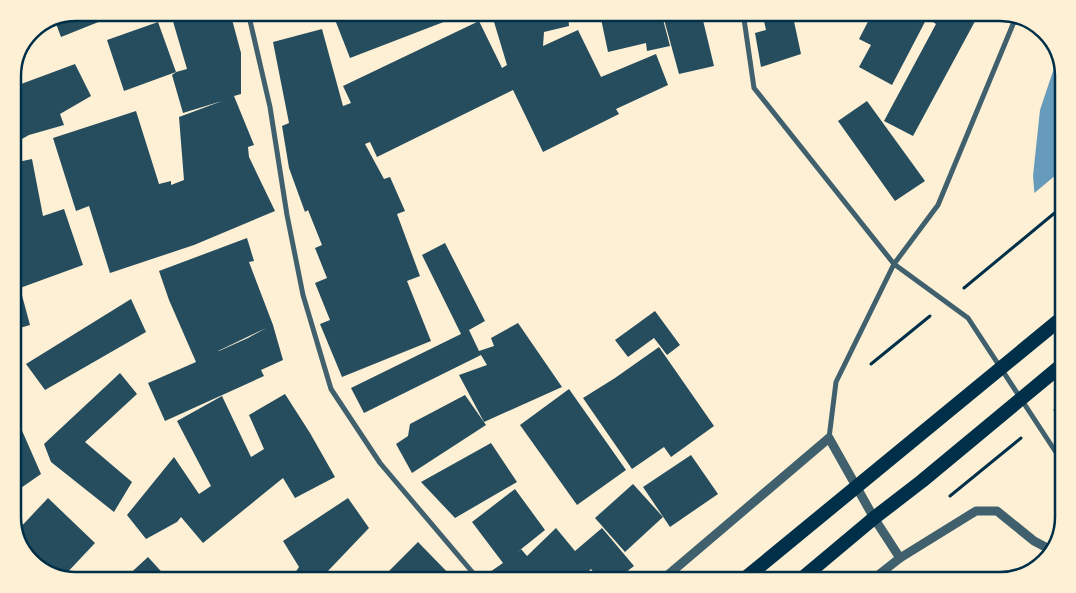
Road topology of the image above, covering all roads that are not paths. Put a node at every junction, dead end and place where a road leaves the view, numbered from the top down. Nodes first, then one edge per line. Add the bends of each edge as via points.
1 (250, 21) edge
2 (744, 21) edge
3 (1014, 23) edge
4 (894, 264) junction
5 (1055, 324) edge
6 (1055, 371) edge
7 (829, 438) junction
8 (1055, 449) edge
9 (856, 487) junction
10 (874, 518) junction
11 (1045, 546) edge
12 (900, 558) junction
13 (472, 572) edge
14 (671, 572) edge
15 (753, 572) edge
16 (810, 572) edge
17 (882, 572) edge

1 - 13 street via 270,107 303,295 331,389 380,463
2 - 4 street via 754,88
3 - 4 street via 938,205
4 - 7 street via 836,382
4 - 8 street via 968,318
5 - 9 highway
6 - 10 highway
7 - 9 street
7 - 14 street
9 - 10 street
9 - 15 highway
10 - 12 street
10 - 16 highway
11 - 12 street via 997,511 976,511
12 - 17 street

